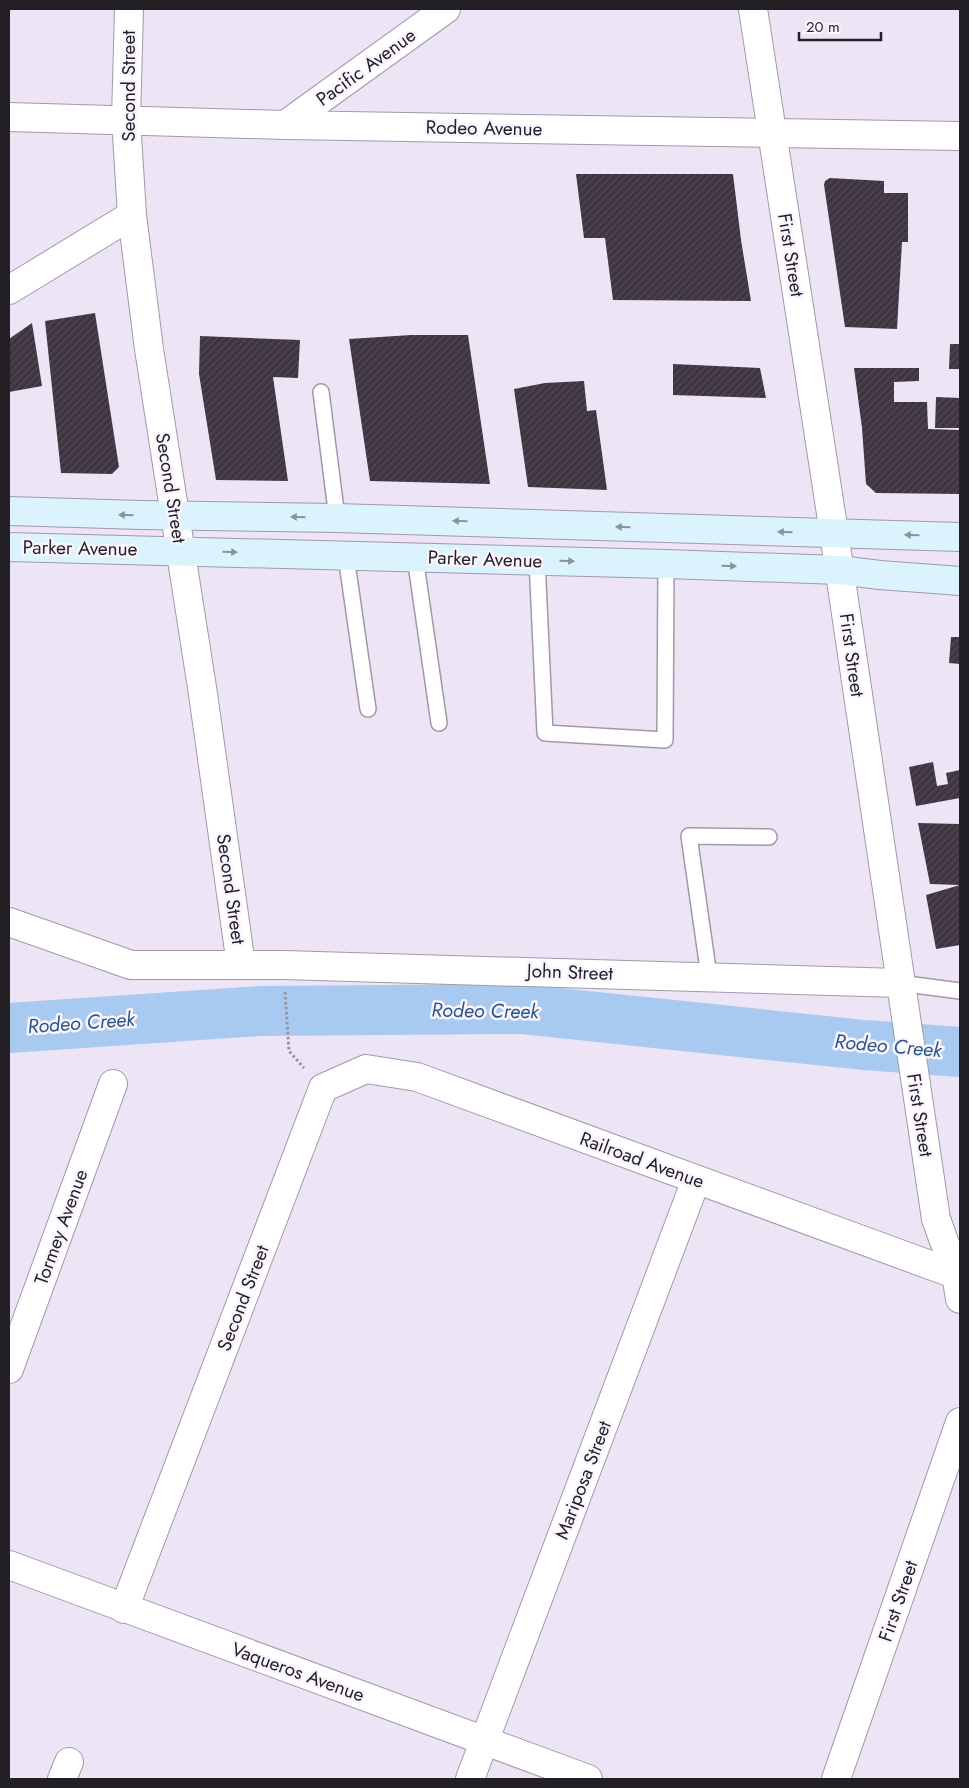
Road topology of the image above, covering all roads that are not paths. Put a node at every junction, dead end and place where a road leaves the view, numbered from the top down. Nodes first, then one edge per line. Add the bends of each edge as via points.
1 (128, 9) edge
2 (446, 9) edge
3 (753, 9) edge
4 (9, 117) edge
5 (126, 119) junction
6 (285, 124) junction
7 (772, 132) junction
8 (960, 136) edge
9 (132, 215) junction
10 (9, 290) edge
11 (321, 392) dead end
12 (9, 511) edge
13 (175, 516) junction
14 (337, 518) junction
15 (834, 533) junction
16 (960, 537) edge
17 (9, 547) edge
18 (181, 550) junction
19 (346, 556) junction
20 (415, 557) junction
21 (537, 560) junction
22 (666, 564) junction
23 (839, 570) junction
24 (960, 581) edge
25 (368, 709) dead end
26 (439, 723) dead end
27 (769, 837) dead end
28 (9, 922) edge
29 (242, 965) junction
30 (709, 976) junction
31 (900, 982) junction
32 (960, 992) edge
33 (113, 1084) dead end
34 (323, 1088) joint
35 (696, 1180) junction
36 (959, 1283) edge
37 (9, 1369) edge
38 (960, 1422) edge
39 (9, 1565) edge
40 (124, 1608) junction
41 (484, 1741) junction
42 (470, 1779) edge
43 (588, 1779) edge
44 (836, 1779) edge

1 - 5 street, Second Street
2 - 6 street, Pacific Avenue
3 - 7 street, First Street
4 - 5 street, Rodeo Avenue
5 - 6 street, Rodeo Avenue
5 - 9 street, Second Street
6 - 7 street, Rodeo Avenue
7 - 8 street, Rodeo Avenue
7 - 15 street, First Street
9 - 10 street
9 - 13 street, Second Street
11 - 14 lane
13 -> 12 main road, Parker Avenue
14 -> 13 main road, Parker Avenue
13 - 18 street, Second Street
15 -> 14 main road, Parker Avenue
16 -> 15 main road, Parker Avenue
15 - 23 street, First Street
17 - 18 main road, Parker Avenue
18 -> 19 main road, Parker Avenue
18 - 29 street, Second Street
19 - 20 main road, Parker Avenue
19 - 25 lane
20 - 21 main road, Parker Avenue
20 - 26 lane
21 -> 22 main road, Parker Avenue
21 - 22 lane via 545,732 665,740
22 -> 23 main road, Parker Avenue
23 - 24 main road, Parker Avenue
23 - 31 street, First Street
27 - 30 lane via 689,836
28 - 29 street via 131,965
29 - 30 street, John Street
30 - 31 street, John Street
31 - 32 lane
31 - 36 street, First Street via 936,1218
33 - 37 street, Tormey Avenue
34 - 35 street, Railroad Avenue via 366,1068 417,1077
34 - 40 street, Second Street
35 - 36 street, Railroad Avenue
35 - 41 street, Mariposa Street
38 - 44 street, First Street
39 - 40 street, Vaqueros Avenue
40 - 41 street, Vaqueros Avenue
41 - 42 street, Mariposa Street
41 - 43 street, Vaqueros Avenue

